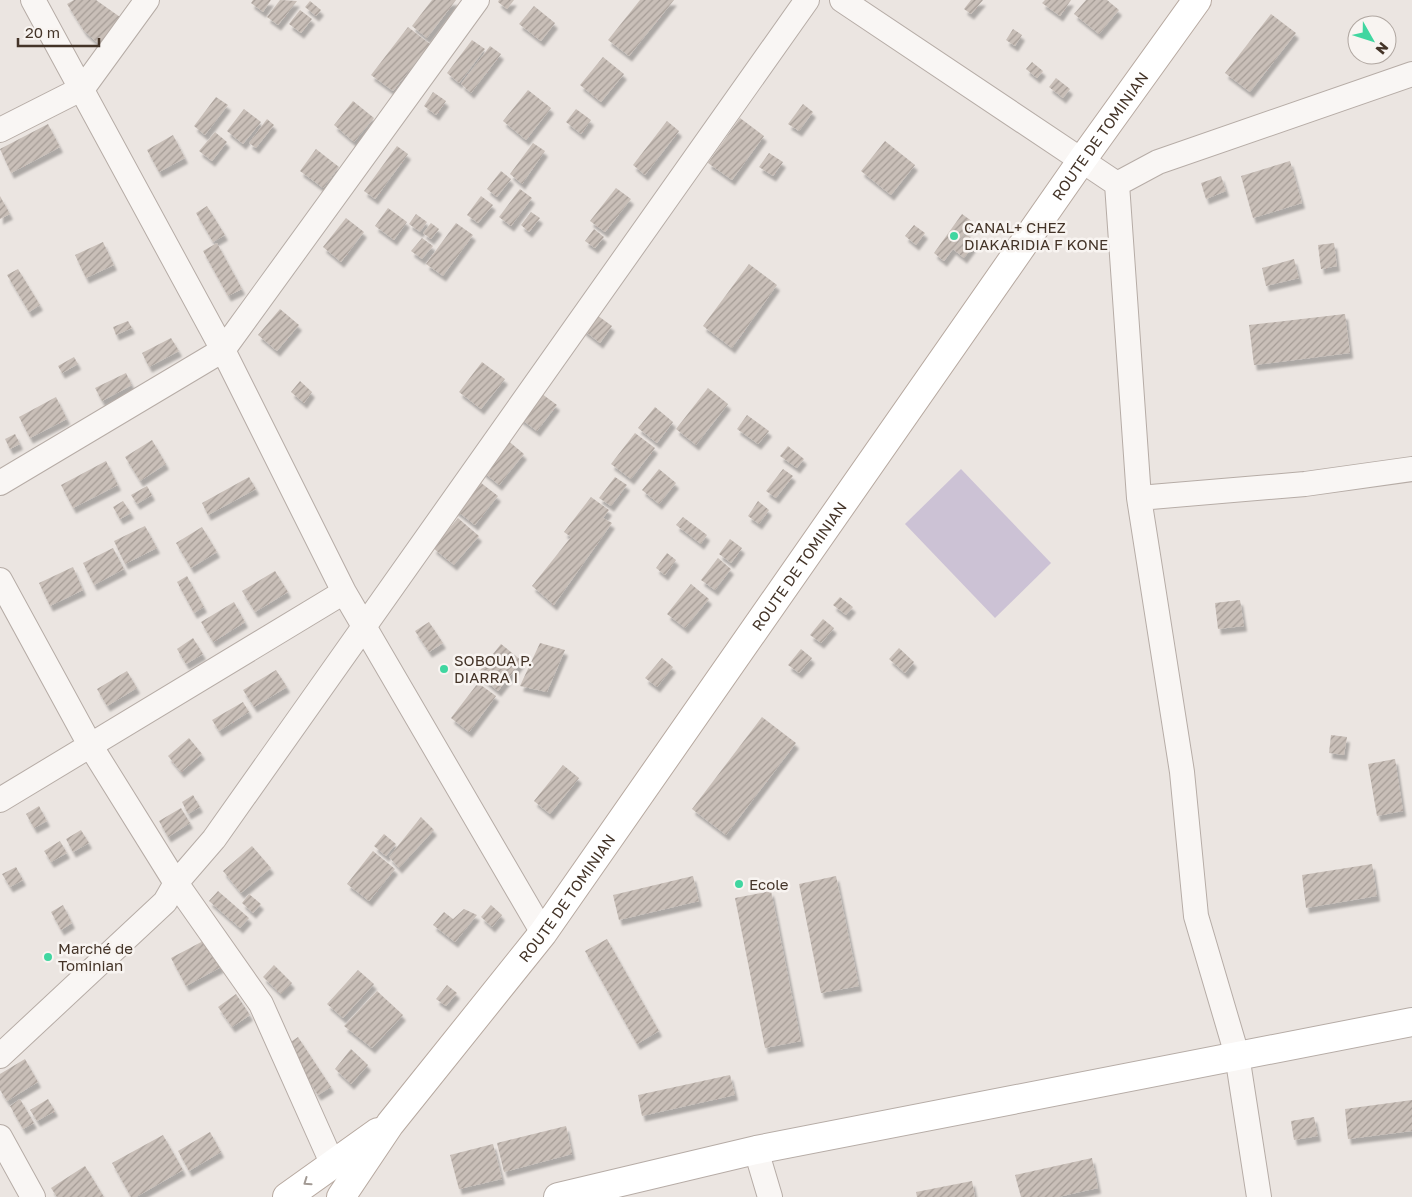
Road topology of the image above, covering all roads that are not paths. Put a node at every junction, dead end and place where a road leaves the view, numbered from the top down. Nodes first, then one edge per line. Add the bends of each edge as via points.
1 (33, 0) edge
2 (147, 0) edge
3 (477, 0) edge
4 (806, 0) edge
5 (842, 0) edge
6 (1197, 0) edge
7 (1412, 74) edge
8 (83, 88) junction
9 (0, 130) edge
10 (1082, 160) junction
11 (1117, 184) junction
12 (224, 350) junction
13 (1412, 469) edge
14 (0, 483) edge
15 (1140, 498) junction
16 (0, 580) edge
17 (344, 592) junction
18 (365, 626) junction
19 (90, 745) junction
20 (0, 800) edge
21 (176, 882) junction
22 (543, 933) junction
23 (1412, 1022) edge
24 (1237, 1055) junction
25 (0, 1056) edge
26 (390, 1124) junction
27 (0, 1137) edge
28 (756, 1150) junction
29 (333, 1165) junction
30 (33, 1197) edge
31 (286, 1197) edge
32 (341, 1197) edge
33 (558, 1197) edge
34 (770, 1197) edge
35 (1259, 1197) edge

1 - 8 street
2 - 8 street
3 - 12 street
4 - 18 street
5 - 10 street
6 - 10 main road, ROUTE DE TOMINIAN
7 - 11 street via 1158,162
8 - 9 street
8 - 12 street
10 - 11 street
10 - 22 main road, ROUTE DE TOMINIAN
11 - 15 street
12 - 14 street
12 - 17 street
13 - 15 street via 1305,484
15 - 24 street via 1182,772 1196,916
16 - 19 street
17 - 18 street
17 - 19 street
18 - 21 street via 214,839
18 - 22 street
19 - 20 street
19 - 21 street
21 - 25 street via 164,902
21 - 29 street via 260,1004
22 - 26 main road, ROUTE DE TOMINIAN
23 - 24 main road
24 - 28 main road
24 - 35 street
26 - 29 main road
26 - 32 main road
27 - 30 street
28 - 33 main road
28 - 34 street
29 -> 31 main road

